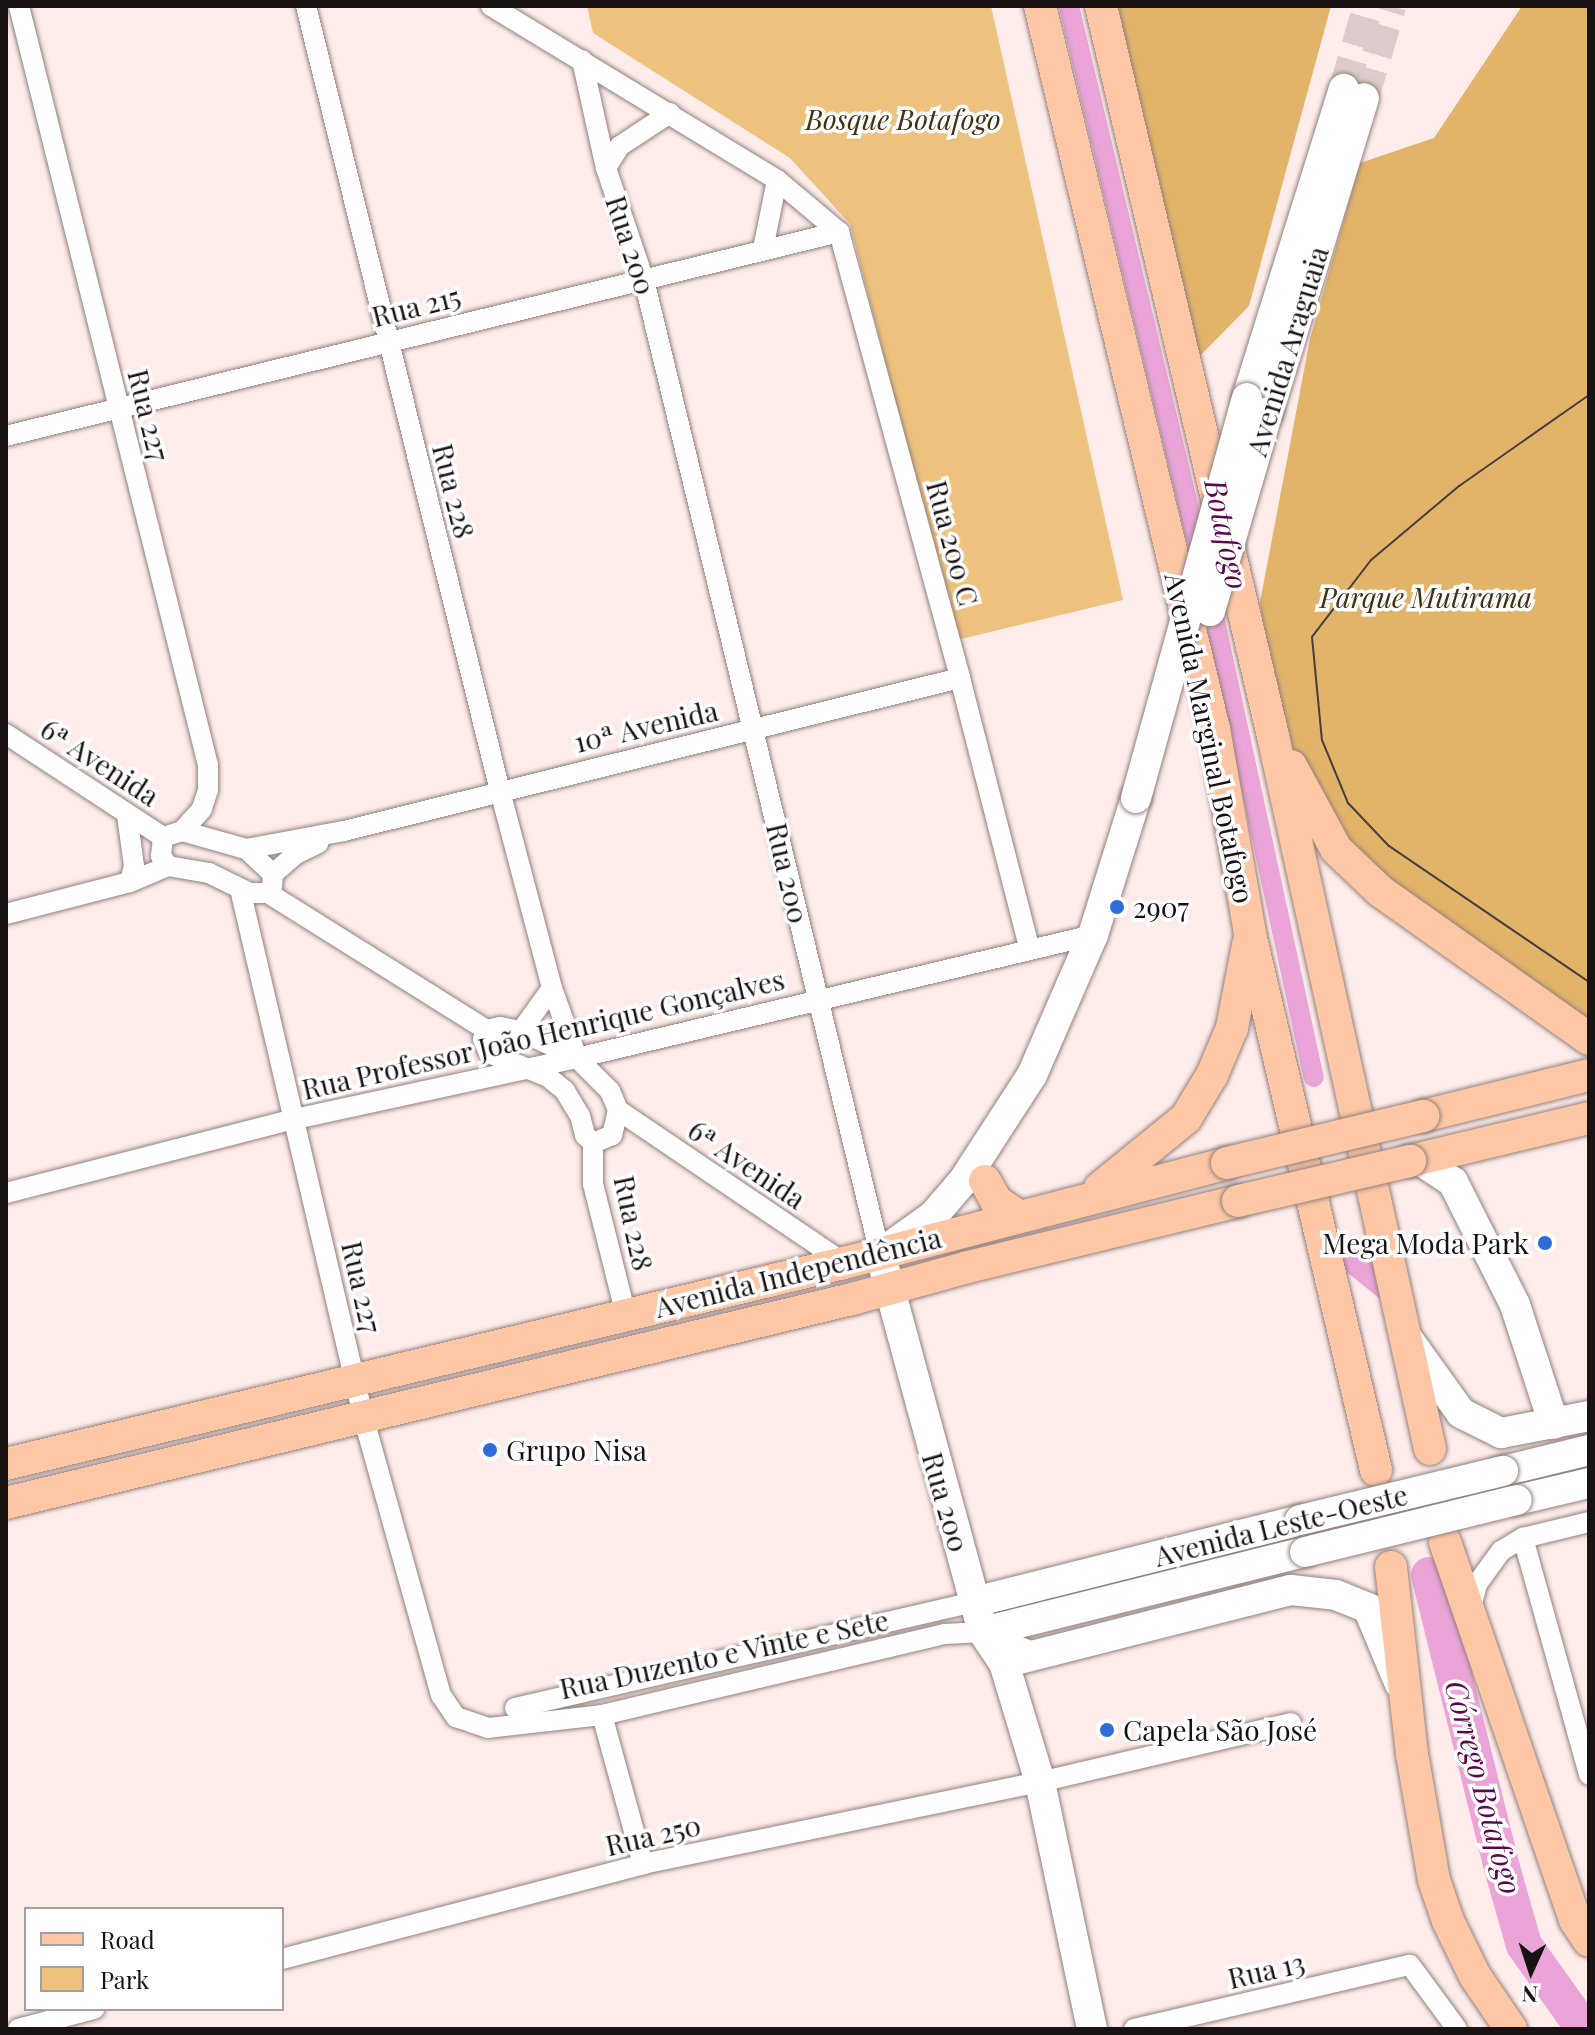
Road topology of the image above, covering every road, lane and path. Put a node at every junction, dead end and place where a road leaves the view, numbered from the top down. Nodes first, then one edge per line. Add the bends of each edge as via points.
1 (19, 6) edge
2 (306, 6) edge
3 (491, 6) edge
4 (1040, 6) edge
5 (1101, 6) edge
6 (582, 60) junction
7 (1354, 93) tunnel mouth
8 (670, 113) junction
9 (606, 168) junction
10 (777, 180) junction
11 (839, 232) junction
12 (763, 249) junction
13 (644, 280) junction
14 (388, 342) junction
15 (119, 409) junction
16 (6, 436) edge
17 (960, 678) junction
18 (754, 730) junction
19 (6, 734) edge
20 (1273, 736) junction
21 (500, 791) junction
22 (1144, 801) junction
23 (127, 815) junction
24 (344, 831) junction
25 (173, 834) junction
26 (246, 849) junction
27 (168, 866) junction
28 (130, 882) junction
29 (270, 883) junction
30 (240, 889) junction
31 (6, 914) edge
32 (1250, 934) junction
33 (1093, 935) junction
34 (1029, 947) junction
35 (552, 988) junction
36 (817, 1001) junction
37 (486, 1030) junction
38 (521, 1031) junction
39 (1589, 1039) edge
40 (577, 1058) junction
41 (526, 1069) junction
42 (1589, 1075) edge
43 (618, 1110) junction
44 (1589, 1118) edge
45 (295, 1119) junction
46 (593, 1143) junction
47 (1414, 1160) junction
48 (985, 1181) junction
49 (6, 1193) edge
50 (1088, 1197) junction
51 (1017, 1215) junction
52 (928, 1240) junction
53 (880, 1254) junction
54 (844, 1263) junction
55 (887, 1289) junction
56 (626, 1315) junction
57 (1404, 1333) junction
58 (354, 1379) junction
59 (363, 1416) junction
60 (1589, 1416) edge
61 (1554, 1424) junction
62 (1430, 1449) dead end
63 (1589, 1450) edge
64 (6, 1464) edge
65 (1376, 1470) dead end
66 (1589, 1483) edge
67 (6, 1503) edge
68 (1589, 1522) edge
69 (1523, 1538) junction
70 (1445, 1542) dead end
71 (1391, 1567) dead end
72 (974, 1602) junction
73 (1469, 1613) junction
74 (983, 1632) junction
75 (1039, 1654) junction
76 (1004, 1663) junction
77 (441, 1695) joint
78 (1405, 1696) junction
79 (515, 1708) dead end
80 (602, 1715) junction
81 (1291, 1723) dead end
82 (1585, 1753) edge
83 (1589, 1775) edge
84 (1040, 1782) junction
85 (643, 1864) junction
86 (1589, 1941) edge
87 (284, 1958) edge
88 (86, 2011) edge
89 (18, 2029) edge
90 (1092, 2029) edge
91 (1134, 2029) edge
92 (1457, 2029) edge
93 (1511, 2029) edge

1 - 15 street, Rua 227
2 - 14 street, Rua 228
3 - 6 street
4 - 32 main road, Avenida Marginal Botafogo via 1214,729
5 - 20 main road, Avenida Marginal Botafogo
6 - 8 street
6 - 9 street, Rua 200
7 - 22 main road, Avenida Araguaia, bridge via 1257,405
8 - 9 street via 620,146
8 - 10 street
9 - 13 street, Rua 200
10 - 11 street
10 - 12 street
11 - 12 street, Rua 215
11 - 17 street, Rua 200 C
12 - 13 street, Rua 215
13 - 14 street, Rua 215
13 - 18 street, Rua 200
14 - 15 street, Rua 215
14 - 21 street, Rua 228
15 - 16 street, Rua 215
15 - 25 street, Rua 227 via 208,765 202,809
17 - 18 street, 10ª Avenida
17 - 34 street, Rua 200 C
18 - 21 street, 10ª Avenida
18 - 36 street, Rua 200
19 - 23 street, 6ª Avenida
20 - 39 main road via 1336,849 1380,891
20 - 57 main road, Avenida Marginal Botafogo
21 - 24 street, 10ª Avenida
21 - 35 street, Rua 228
22 - 33 main road, Avenida Araguaia
22 - 48 main road, Avenida Araguaia via 1083,1001 1049,1072
23 - 25 street, 6ª Avenida
23 - 28 street via 134,866
24 - 26 street, 10ª Avenida
24 - 29 street, 10ª Avenida via 296,854
25 - 26 street, 6ª Avenida
25 - 27 street, 6ª Avenida via 161,856
26 - 29 street, 6ª Avenida
27 - 28 street
27 - 30 street, 6ª Avenida via 209,873
28 - 31 street
29 - 30 street, 6ª Avenida
29 - 37 street, 6ª Avenida
30 - 45 street, Rua 227
32 - 50 main road via 1232,1028 1186,1118
32 - 65 main road, Avenida Marginal Botafogo
33 - 34 street, Rua Professor João Henrique Gonçalves
33 - 53 main road, Avenida Araguaia via 1032,1075 964,1180 934,1215
34 - 36 street, Rua Professor João Henrique Gonçalves
35 - 38 street
35 - 40 street, Rua 228
36 - 40 street, Rua Professor João Henrique Gonçalves
36 - 53 street, Rua 200
37 - 38 street, 6ª Avenida
37 - 41 street, 6ª Avenida via 483,1039 489,1053
38 - 40 street, 6ª Avenida
40 - 41 street, Rua Professor João Henrique Gonçalves
40 - 43 street, 6ª Avenida via 610,1091
41 - 45 street, Rua Professor João Henrique Gonçalves
41 - 46 street, 6ª Avenida via 565,1091
42 - 50 main road, Avenida Independência, bridge
43 - 46 street via 612,1135
43 - 54 street, 6ª Avenida
44 - 47 main road, Avenida Independência
45 - 49 street, Rua Professor João Henrique Gonçalves
45 - 58 street, Rua 227
46 - 56 street, Rua 228 via 593,1184
47 - 55 main road, Avenida Independência, bridge
47 - 61 main road via 1453,1182 1515,1305
48 - 51 main road via 996,1201
48 - 52 main road, Avenida Araguaia
50 - 51 main road, Avenida Independência
51 - 52 main road, Avenida Independência
52 - 53 main road, Avenida Independência
52 - 55 main road, Avenida Araguaia
53 - 54 main road, Avenida Independência
53 - 55 main road, Rua 200
54 - 56 main road, Avenida Independência
55 - 59 main road, Avenida Independência
55 - 72 main road, Rua 200
56 - 58 main road, Avenida Independência
57 - 61 main road via 1461,1413 1501,1433
57 - 62 main road, Avenida Marginal Botafogo
58 - 59 street, Rua 227
58 - 64 main road, Avenida Independência
59 - 67 main road, Avenida Independência
59 - 77 street, Rua 227
60 - 61 main road
63 - 72 main road, Avenida Leste-Oeste, bridge
66 - 74 main road, Avenida Leste-Oeste, bridge
68 - 69 street
69 - 73 street via 1488,1565
69 - 82 street
70 - 73 main road
71 - 78 main road
72 - 74 main road, Rua 200
72 - 79 street, Rua Duzento e Vinte e Sete
73 - 86 main road via 1575,1920
74 - 75 street
74 - 76 main road, Rua 200
74 - 80 street, Rua Duzento e Vinte e Sete via 945,1634
75 - 76 main road
75 - 78 main road via 1291,1590 1336,1595 1368,1608
76 - 84 main road, Rua 200
77 - 80 street, Rua Duzento e Vinte e Sete via 456,1717 488,1728
78 - 93 main road via 1434,1880 1475,1976
80 - 85 street
81 - 84 street, Rua 250
82 - 83 street
84 - 85 street, Rua 250
84 - 90 main road, Rua 200
85 - 87 street, Rua 250
88 - 89 street
91 - 92 street, Rua 13 via 1410,1965

